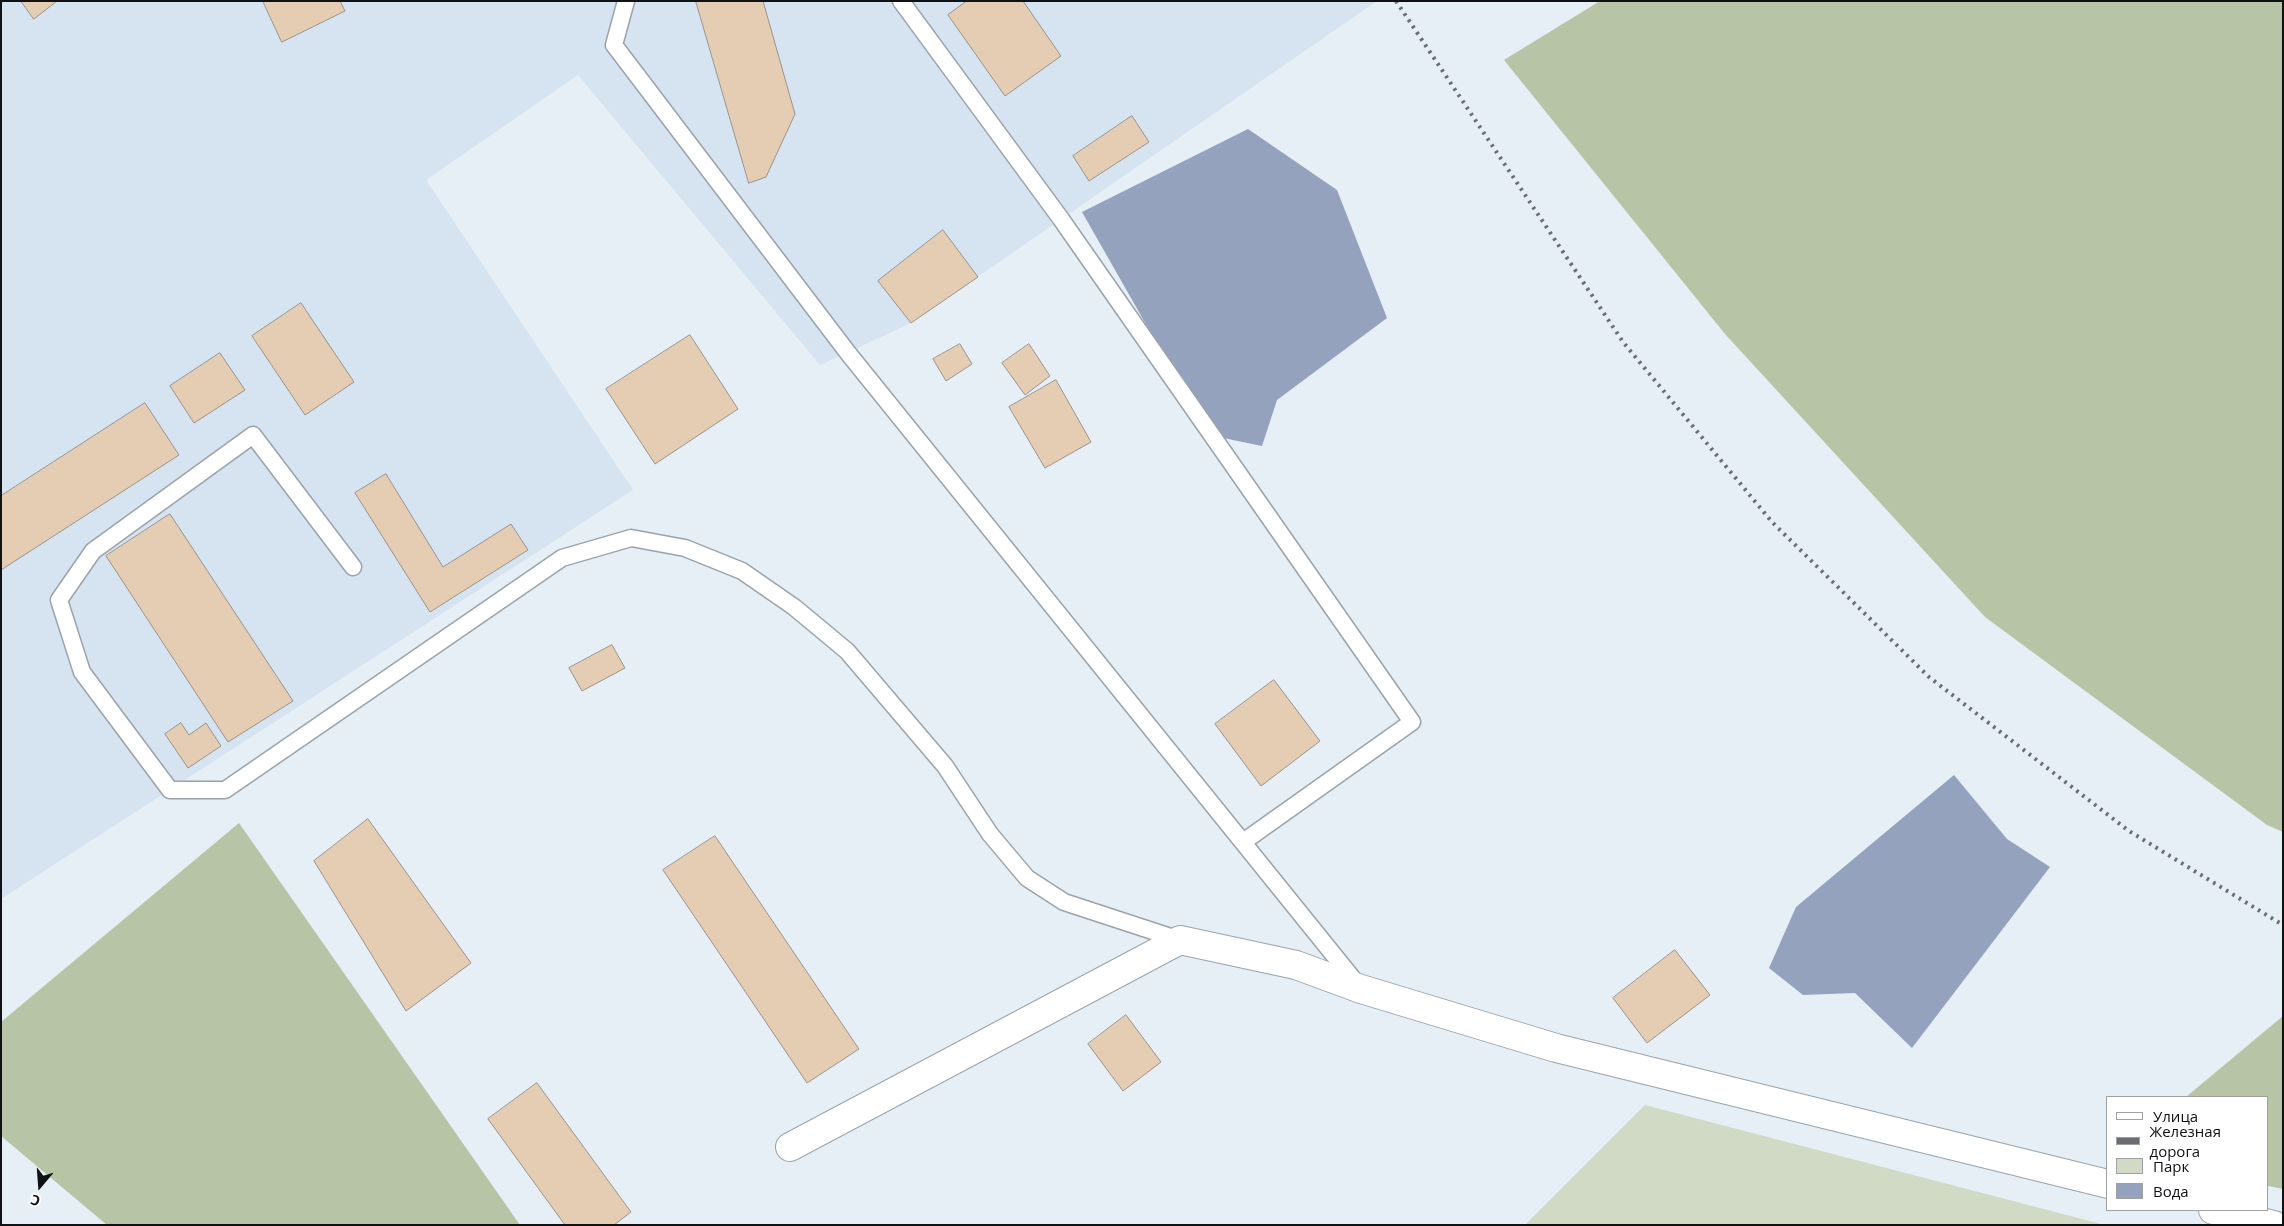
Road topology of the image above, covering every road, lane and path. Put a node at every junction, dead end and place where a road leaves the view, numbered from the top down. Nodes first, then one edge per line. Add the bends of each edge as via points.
1 (626, 1) edge
2 (901, 1) edge
3 (353, 567) dead end
4 (1243, 842) junction
5 (1180, 940) junction
6 (1362, 989) junction
7 (790, 1147) dead end
8 (2106, 1184) edge
9 (2217, 1211) edge
10 (2274, 1225) edge

1 - 4 lane via 614,45 848,353
2 - 4 lane via 1061,219 1412,722
3 - 5 lane via 253,435 93,551 59,600 82,672 170,790 225,790 562,558 631,538 685,548 742,571 794,607 847,651 945,766 990,834 1027,878 1064,902
4 - 6 lane
5 - 6 street via 1296,965
5 - 7 street
6 - 8 street via 1556,1048
9 - 10 street

